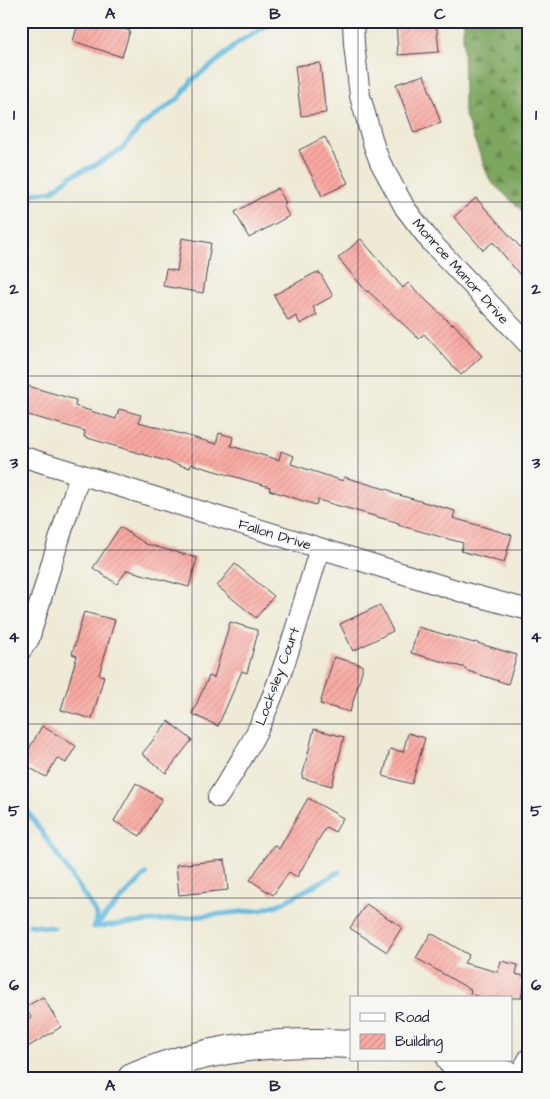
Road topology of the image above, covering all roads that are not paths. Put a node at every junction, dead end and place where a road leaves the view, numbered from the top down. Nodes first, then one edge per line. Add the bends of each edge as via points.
1 (353, 21) edge
2 (529, 345) edge
3 (21, 456) edge
4 (80, 474) junction
5 (320, 548) junction
6 (529, 610) edge
7 (21, 650) edge
8 (218, 797) dead end
9 (350, 1044) edge
10 (529, 1058) edge
11 (458, 1062) edge
12 (132, 1078) edge
13 (517, 1078) edge

1 - 2 street, Monroe Manor Drive via 360,96 380,162 405,208 431,242
3 - 4 street, Fallon Drive
4 - 5 street, Fallon Drive
4 - 7 street via 29,639
5 - 6 street, Fallon Drive
5 - 8 street, Locksley Court via 265,714
9 - 12 main road via 254,1046 177,1062
10 - 13 street
11 - 13 main road

